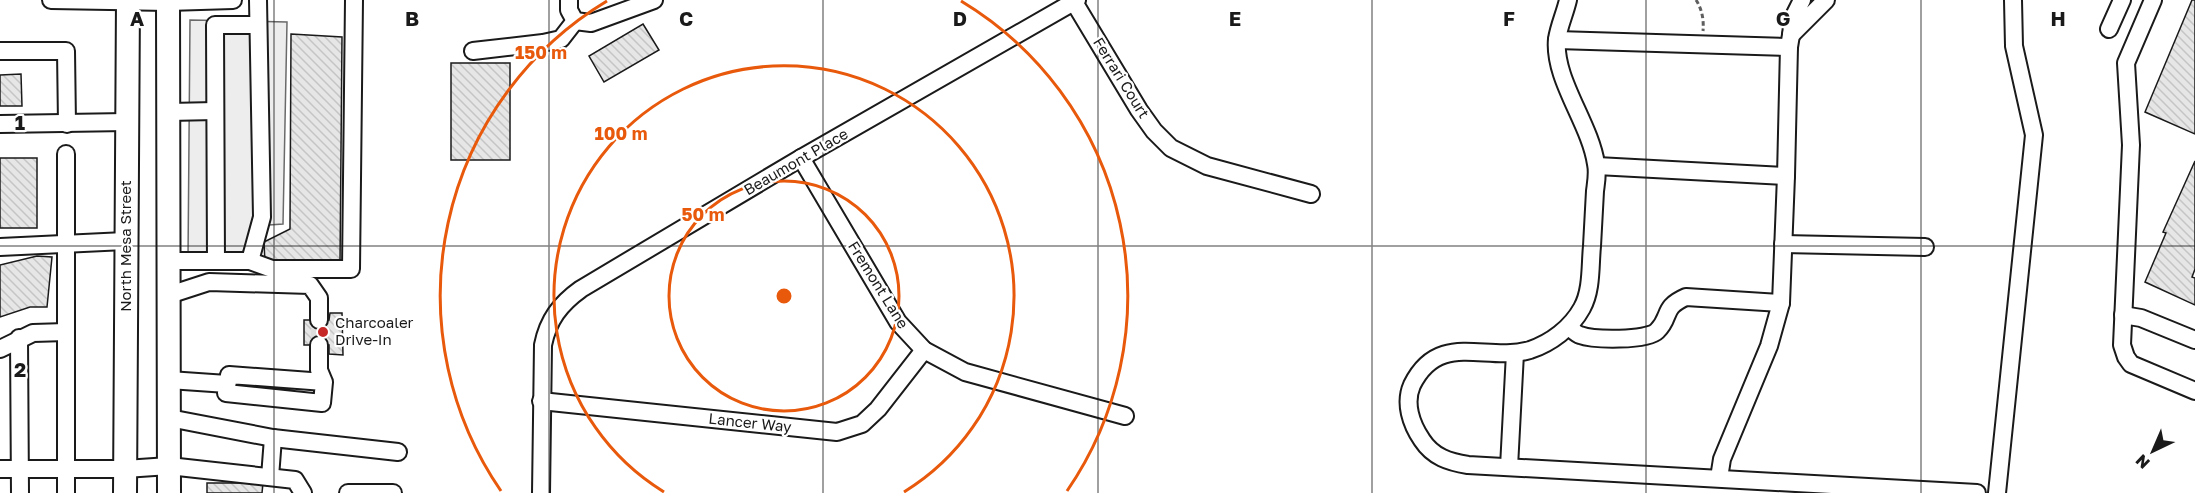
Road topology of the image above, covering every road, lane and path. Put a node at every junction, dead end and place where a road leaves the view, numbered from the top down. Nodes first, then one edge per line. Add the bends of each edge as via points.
1 (51, 0) edge
2 (233, 0) edge
3 (258, 0) edge
4 (354, 0) edge
5 (569, 0) edge
6 (654, 0) edge
7 (1568, 0) edge
8 (1696, 0) edge
9 (1802, 0) edge
10 (1826, 0) edge
11 (2013, 0) edge
12 (2122, 0) edge
13 (2152, 0) edge
14 (128, 1) edge
15 (168, 1) edge
16 (1076, 1) edge
17 (575, 21) junction
18 (258, 25) junction
19 (2109, 29) dead end
20 (1557, 40) junction
21 (1790, 41) junction
22 (1702, 44) junction
23 (0, 51) edge
24 (473, 51) dead end
25 (215, 111) junction
26 (169, 112) junction
27 (127, 122) junction
28 (0, 124) edge
29 (67, 124) junction
30 (66, 154) dead end
31 (801, 158) junction
32 (1597, 166) junction
33 (1786, 176) junction
34 (1311, 194) dead end
35 (125, 241) junction
36 (1783, 244) junction
37 (67, 245) junction
38 (0, 247) edge
39 (1925, 248) dead end
40 (169, 261) junction
41 (216, 261) junction
42 (250, 261) junction
43 (169, 296) junction
44 (1781, 303) junction
45 (2123, 315) junction
46 (319, 320) tunnel mouth
47 (1569, 327) junction
48 (66, 332) junction
49 (19, 338) junction
50 (2195, 340) edge
51 (319, 345) tunnel mouth
52 (0, 349) edge
53 (924, 350) junction
54 (1515, 353) junction
55 (169, 380) junction
56 (2195, 391) edge
57 (541, 401) junction
58 (1125, 416) dead end
59 (169, 418) junction
60 (273, 438) junction
61 (398, 453) dead end
62 (169, 466) junction
63 (1509, 467) junction
64 (0, 469) edge
65 (20, 469) junction
66 (66, 469) junction
67 (125, 469) junction
68 (270, 477) junction
69 (1719, 478) junction
70 (20, 493) edge
71 (66, 493) edge
72 (125, 493) edge
73 (169, 493) edge
74 (303, 493) edge
75 (348, 493) edge
76 (393, 493) edge
77 (541, 493) edge
78 (1977, 493) edge
79 (1997, 493) edge

1 - 14 street
2 - 15 street
3 - 18 street
4 - 42 street via 351,269 272,269
5 - 17 street
6 - 17 street via 591,23
7 - 20 street
8 - 22 path via 1704,21
9 - 21 street via 1793,18
10 - 21 street
11 - 79 street via 2014,46 2034,135
12 - 19 street
13 - 45 street via 2126,63 2131,145
14 - 15 street
14 - 27 main road, North Mesa Street
15 - 26 main road
16 - 31 street, Beaumont Place
16 - 34 street, Ferrari Court via 1139,110 1171,148 1207,166
17 - 24 street via 561,39
18 - 25 street via 215,25
18 - 42 street via 262,217
20 - 22 street
20 - 32 street via 1560,66 1588,131
21 - 22 street
21 - 33 street
23 - 29 street via 66,51
25 - 26 street
25 - 41 street
26 - 40 main road
27 - 29 street
27 - 35 main road, North Mesa Street
28 - 29 street
30 - 37 street
31 - 53 street, Fremont Lane via 898,322
31 - 57 street, Beaumont Place via 566,300 546,331
32 - 33 street
32 - 47 street via 1589,287
33 - 36 street
35 - 37 street
35 - 67 main road, North Mesa Street
36 - 39 street
36 - 44 street
37 - 38 street
37 - 48 street
40 - 41 street
40 - 43 main road
41 - 42 street
43 - 46 street via 209,282 310,285 319,298
43 - 55 main road
44 - 47 street via 1686,297 1668,308 1657,331 1634,340 1580,336
44 - 69 street via 1769,346 1722,459
45 - 50 street via 2141,318
45 - 56 street via 2122,345 2131,364
47 - 54 street via 1555,338
48 - 49 street via 33,333
48 - 66 street
49 - 52 street
49 - 65 street
51 - 55 street via 324,382 229,375 227,384
53 - 57 street, Lancer Way via 878,409 862,424 837,432
53 - 58 street, Fremont Lane via 965,372
54 - 63 street
54 - 63 street via 1456,351 1434,358 1416,378 1408,404 1417,433 1434,454 1448,462
55 - 59 main road
57 - 77 street, Beaumont Place
59 - 60 street
59 - 62 main road
60 - 61 street
60 - 68 street
62 - 67 street
62 - 68 street
62 - 73 main road
63 - 69 street
64 - 65 street
65 - 66 street
65 - 70 street
66 - 67 street
66 - 71 street
67 - 72 main road, North Mesa Street
68 - 74 street via 295,480
69 - 78 street
75 - 76 street

